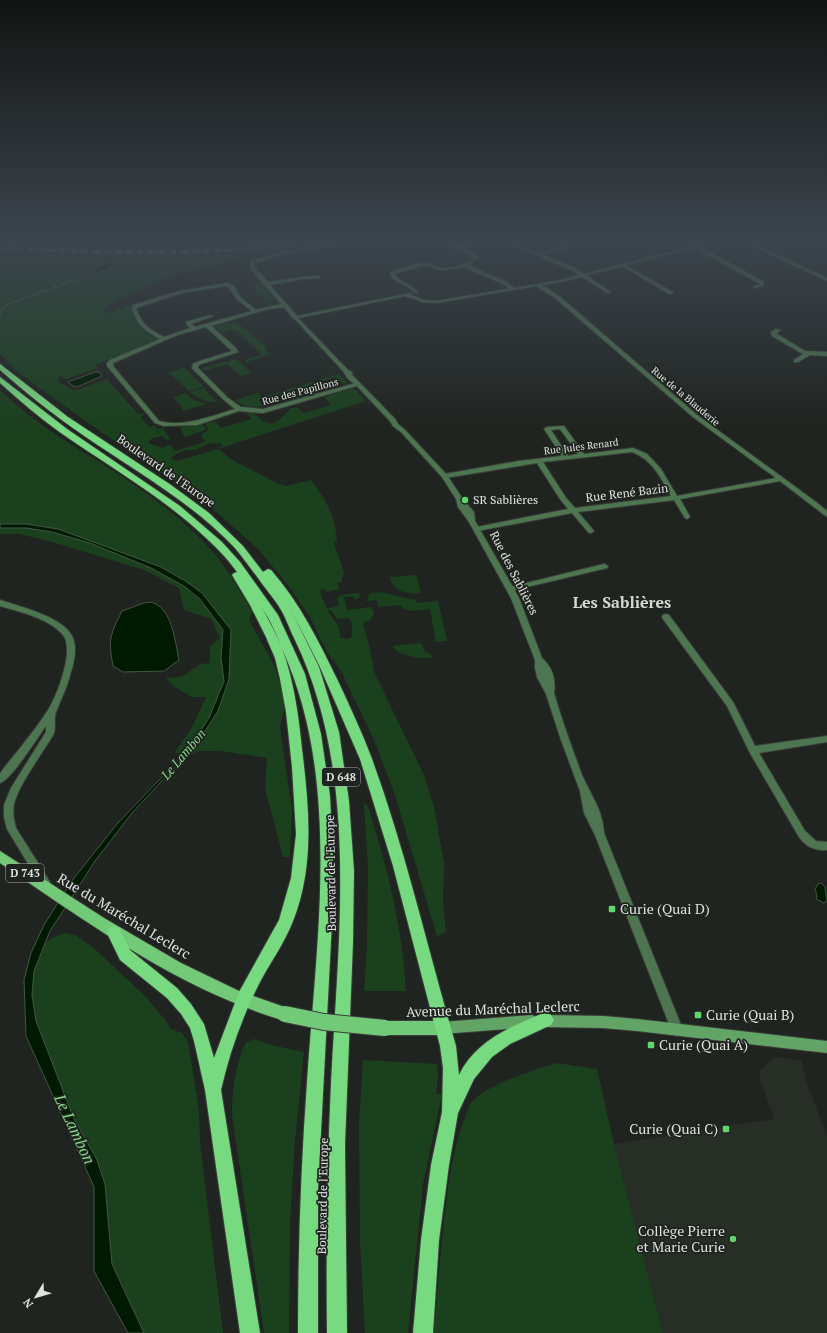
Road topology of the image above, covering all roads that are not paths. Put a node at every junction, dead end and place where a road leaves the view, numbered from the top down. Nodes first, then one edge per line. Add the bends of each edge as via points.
1 (140, 303) edge
2 (245, 303) edge
3 (364, 303) edge
4 (564, 303) edge
5 (285, 305) joint
6 (255, 311) junction
7 (211, 316) dead end
8 (295, 317) junction
9 (207, 325) junction
10 (194, 329) junction
11 (778, 330) dead end
12 (165, 339) junction
13 (808, 354) junction
14 (827, 354) edge
15 (796, 361) dead end
16 (0, 366) edge
17 (0, 379) edge
18 (358, 384) junction
19 (239, 409) junction
20 (582, 455) junction
21 (566, 457) junction
22 (540, 462) junction
23 (445, 476) junction
24 (780, 479) junction
25 (674, 498) junction
26 (575, 511) junction
27 (827, 515) edge
28 (687, 517) dead end
29 (197, 524) junction
30 (477, 529) junction
31 (591, 531) dead end
32 (241, 548) junction
33 (604, 566) dead end
34 (510, 589) junction
35 (0, 603) edge
36 (666, 617) dead end
37 (51, 713) junction
38 (827, 739) edge
39 (753, 750) junction
40 (0, 779) edge
41 (827, 846) edge
42 (0, 856) edge
43 (51, 891) junction
44 (114, 932) junction
45 (212, 987) joint
46 (244, 1002) junction
47 (546, 1020) junction
48 (442, 1028) junction
49 (676, 1030) junction
50 (827, 1047) edge
51 (213, 1090) junction
52 (450, 1112) junction
53 (250, 1333) edge
54 (308, 1333) edge
55 (337, 1333) edge
56 (423, 1333) edge

1 - 12 street via 134,308 138,321
2 - 6 street
3 - 8 street
4 - 24 street, Rue de la Blauderie via 712,430
5 - 6 street
5 - 8 street, Rue des Sablières
6 - 9 street
7 - 10 street via 188,323
8 - 18 street, Rue des Sablières
9 - 10 street
9 - 19 street via 235,352 197,364 195,368
10 - 12 street
11 - 13 street via 774,333 775,336
12 - 19 street, Rue des Papillons via 110,363 111,368 160,423 197,423
13 - 14 street
13 - 15 street
16 - 32 highway, Boulevard de l'Europe / D 648 via 60,415 176,493
17 - 29 highway, Boulevard de l'Europe / D 648 via 51,421 160,494
18 - 19 street, Rue des Papillons via 271,409
18 - 23 street, Rue des Sablières
20 - 21 street, Rue Jules Renard
20 - 21 street via 562,427 547,429
20 - 25 street, Rue Jules Renard via 633,450 645,455 659,470
21 - 22 street, Rue Jules Renard
22 - 23 street, Rue Jules Renard via 519,463
22 - 26 street via 563,499
23 - 30 street, Rue des Sablières via 459,498 461,507
24 - 25 street, Rue René Bazin
24 - 27 street, Rue de la Blauderie
25 - 26 street, Rue René Bazin
25 - 28 street, Rue Jules Renard
26 - 30 street, Rue René Bazin
26 - 31 street
29 - 46 highway via 234,570 252,598 271,636 286,678 300,780 302,824 297,884 285,923
29 - 54 highway, Boulevard de l'Europe / D 648 via 237,564 273,618 298,672 310,709 320,758 327,829 327,883 310,1185
30 - 34 street, Rue des Sablières
32 - 48 highway via 272,577 294,607 366,757 393,841
32 - 55 highway, Boulevard de l'Europe / D 648 via 270,585 302,642 317,676 337,749 342,784 348,884 336,1185
33 - 34 street
34 - 49 street, Rue des Sablières via 539,660 540,674 550,692 584,790 586,807 599,833
35 - 37 street via 50,622 68,636 70,659
36 - 39 street via 730,704
37 - 40 street via 13,766
37 - 43 street via 50,732 14,791 9,805 9,817 12,829
38 - 39 street
39 - 41 street via 808,841 819,847
42 - 43 main road, Rue du Maréchal Leclerc / D 743
43 - 44 main road, Rue du Maréchal Leclerc / D 743
44 - 45 main road, Rue du Maréchal Leclerc / D 743
44 - 51 highway via 125,955 172,993 193,1020 202,1041
45 - 46 main road, Avenue du Maréchal Leclerc
46 - 48 main road, Avenue du Maréchal Leclerc, bridge via 324,1022 385,1028
46 - 51 highway via 220,1059
47 - 48 main road, Avenue du Maréchal Leclerc
47 - 49 main road, Avenue du Maréchal Leclerc via 603,1022
47 - 52 highway via 511,1035 484,1055 471,1070
48 - 52 highway via 451,1068
49 - 50 main road, Avenue du Maréchal Leclerc
51 - 53 highway
52 - 56 highway via 433,1217

